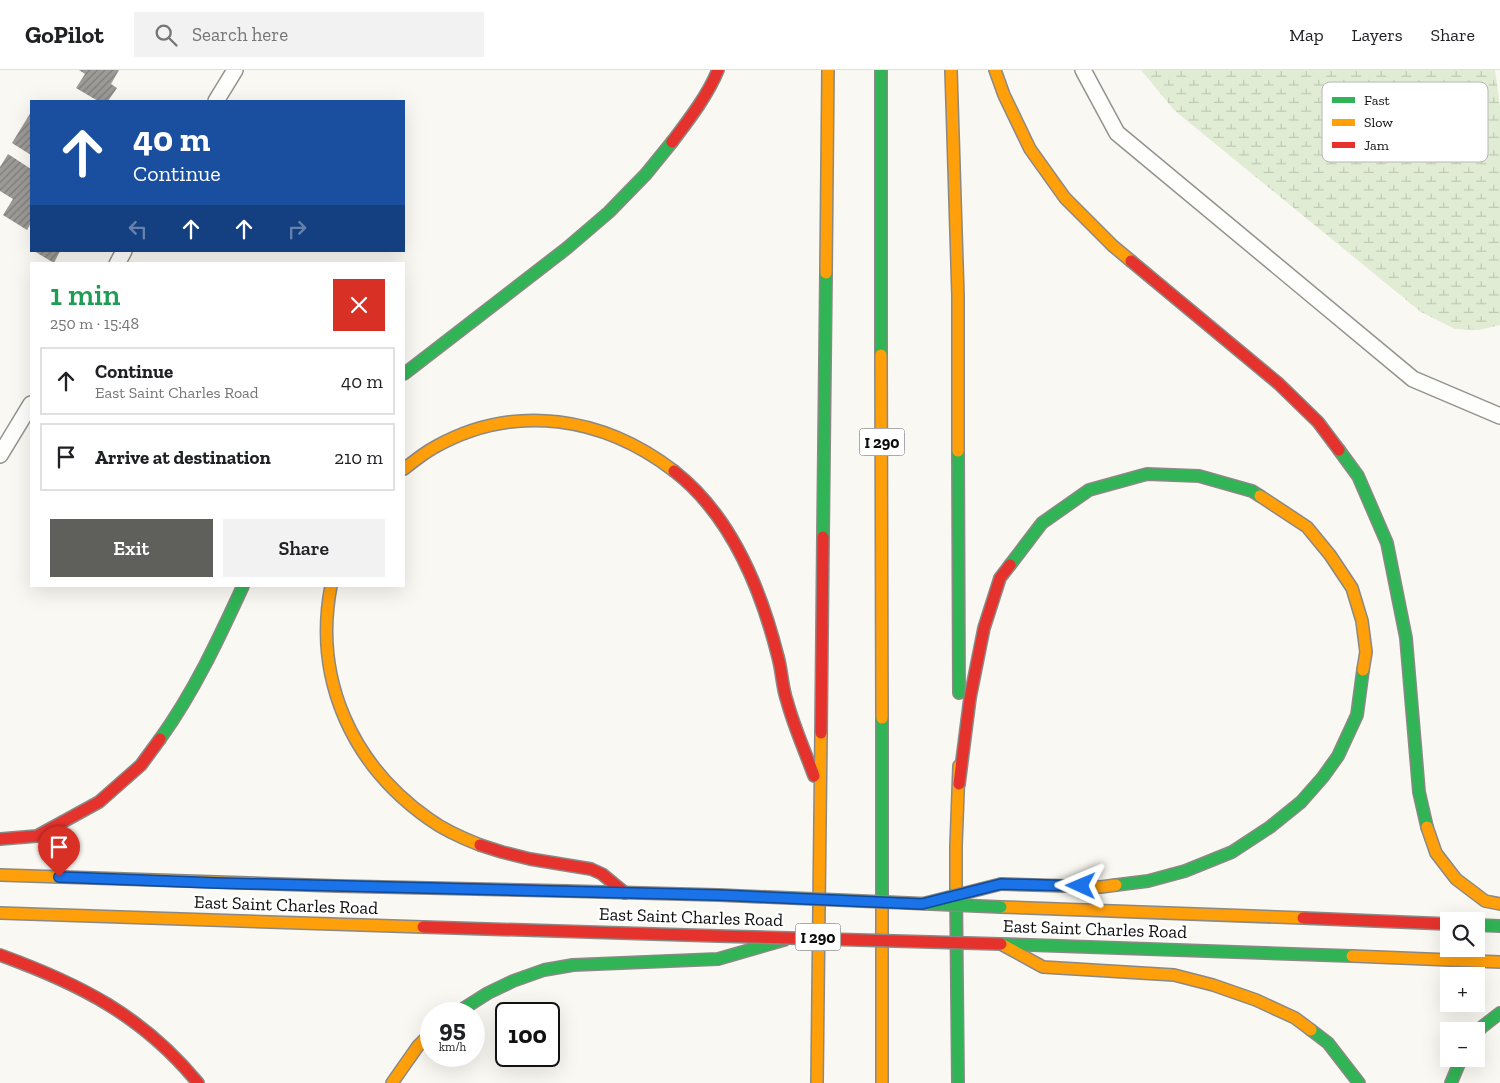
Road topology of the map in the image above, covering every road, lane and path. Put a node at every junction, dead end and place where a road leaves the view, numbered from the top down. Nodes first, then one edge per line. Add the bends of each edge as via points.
1 (235, 70) edge
2 (718, 70) edge
3 (828, 70) edge
4 (881, 70) edge
5 (951, 70) edge
6 (995, 70) edge
7 (1082, 70) edge
8 (217, 100) edge
9 (405, 373) edge
10 (30, 406) edge
11 (1500, 416) edge
12 (0, 455) edge
13 (405, 468) edge
14 (243, 587) edge
15 (331, 587) edge
16 (959, 784) junction
17 (820, 790) junction
18 (0, 839) edge
19 (0, 875) edge
20 (625, 893) junction
21 (922, 904) junction
22 (1500, 904) edge
23 (0, 913) edge
24 (1440, 924) edge
25 (1485, 925) edge
26 (1500, 926) edge
27 (791, 938) junction
28 (1000, 944) junction
29 (0, 955) edge
30 (1500, 962) edge
31 (474, 1002) edge
32 (1500, 1013) edge
33 (1485, 1025) edge
34 (420, 1044) edge
35 (1458, 1067) edge
36 (198, 1083) edge
37 (392, 1083) edge
38 (817, 1083) edge
39 (882, 1083) edge
40 (958, 1083) edge
41 (1359, 1083) edge
42 (1451, 1083) edge

1 - 8 lane
2 - 9 main road via 683,128 646,174 609,212
3 - 17 main road, I 290
4 - 39 main road, I 290
5 - 16 main road via 958,296
6 - 22 main road via 1030,148 1065,198 1113,246 1280,384 1318,422 1358,476 1386,543 1397,588 1406,638 1419,792 1425,822 1436,852 1456,879 1485,901
7 - 11 lane via 1117,133 1413,379
10 - 12 lane
13 - 17 main road via 443,442 468,432 535,420 574,423 610,434 642,448 669,467 692,486 706,504 733,541 746,567 777,651 788,708
14 - 18 main road via 178,714 141,765 99,802 37,836
15 - 20 main road via 327,647 333,686 341,710 364,754 390,787 412,808 451,834 531,860 596,870
16 - 21 main road, bridge via 970,698 984,628 1000,578 1042,523 1089,490 1147,474 1199,476 1252,490 1307,527 1352,588 1362,621 1366,652 1357,715 1338,756 1323,777 1301,802 1270,827 1232,852 1148,881 1101,886 1001,884
16 - 40 main road via 956,846
17 - 38 main road, I 290
19 - 20 main road, East Saint Charles Road
20 - 21 main road, East Saint Charles Road, bridge
21 - 24 main road, East Saint Charles Road, bridge
23 - 27 main road, East Saint Charles Road, bridge
25 - 26 main road
27 - 28 main road, East Saint Charles Road, bridge
27 - 31 main road, bridge via 718,959 573,964 513,981
28 - 30 main road, East Saint Charles Road
28 - 41 main road via 1042,967 1174,975 1256,1000 1295,1018 1328,1043
29 - 36 main road via 88,991 136,1022 171,1052
32 - 33 main road
34 - 37 main road
35 - 42 main road

